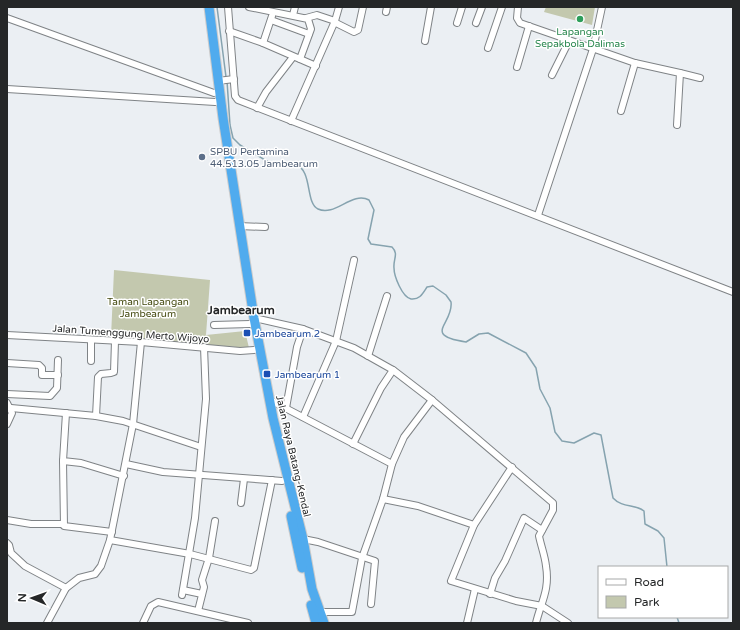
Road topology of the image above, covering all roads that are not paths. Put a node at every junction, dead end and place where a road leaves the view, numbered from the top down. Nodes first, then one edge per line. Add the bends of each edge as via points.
1 (203, 7) edge
2 (209, 7) edge
3 (228, 7) edge
4 (249, 7) edge
5 (295, 7) edge
6 (339, 7) edge
7 (363, 7) edge
8 (431, 7) edge
9 (462, 7) edge
10 (482, 7) edge
11 (502, 7) edge
12 (518, 7) edge
13 (602, 7) edge
14 (263, 8) edge
15 (274, 11) junction
16 (293, 15) junction
17 (7, 18) edge
18 (308, 19) junction
19 (271, 20) junction
20 (335, 22) junction
21 (476, 23) dead end
22 (457, 24) dead end
23 (528, 26) junction
24 (229, 32) junction
25 (309, 34) junction
26 (425, 41) dead end
27 (569, 41) junction
28 (263, 43) junction
29 (488, 48) dead end
30 (593, 49) junction
31 (293, 57) junction
32 (300, 59) junction
33 (635, 63) junction
34 (316, 66) junction
35 (517, 67) dead end
36 (680, 73) junction
37 (552, 76) dead end
38 (700, 78) dead end
39 (233, 79) junction
40 (221, 80) junction
41 (7, 89) edge
42 (214, 97) junction
43 (257, 108) junction
44 (622, 111) dead end
45 (291, 121) junction
46 (677, 125) dead end
47 (538, 215) junction
48 (239, 226) junction
49 (265, 227) dead end
50 (354, 260) dead end
51 (733, 292) edge
52 (387, 296) dead end
53 (252, 321) junction
54 (214, 325) dead end
55 (303, 329) junction
56 (7, 335) edge
57 (91, 341) junction
58 (115, 341) junction
59 (336, 341) junction
60 (141, 342) junction
61 (204, 348) junction
62 (254, 350) junction
63 (368, 356) junction
64 (58, 360) dead end
65 (91, 361) dead end
66 (7, 363) edge
67 (393, 370) junction
68 (58, 375) junction
69 (7, 394) edge
70 (270, 400) junction
71 (432, 400) junction
72 (9, 406) edge
73 (286, 408) junction
74 (66, 413) junction
75 (96, 416) junction
76 (303, 417) junction
77 (7, 424) edge
78 (133, 424) junction
79 (353, 444) junction
80 (202, 447) junction
81 (63, 461) junction
82 (126, 464) junction
83 (392, 464) junction
84 (282, 465) junction
85 (512, 467) junction
86 (199, 474) junction
87 (124, 476) junction
88 (244, 478) junction
89 (272, 480) junction
90 (282, 481) junction
91 (383, 499) junction
92 (241, 503) dead end
93 (7, 520) edge
94 (215, 521) dead end
95 (63, 524) junction
96 (474, 525) junction
97 (542, 530) junction
98 (112, 532) junction
99 (303, 539) junction
100 (110, 540) junction
101 (7, 543) edge
102 (190, 554) junction
103 (209, 558) junction
104 (362, 558) junction
105 (66, 588) junction
106 (475, 589) junction
107 (202, 594) junction
108 (490, 594) junction
109 (371, 604) dead end
110 (542, 606) junction
111 (198, 611) junction
112 (320, 612) junction
113 (232, 621) edge
114 (47, 623) edge
115 (143, 623) edge
116 (248, 623) edge
117 (316, 623) edge
118 (324, 623) edge
119 (467, 623) edge
120 (536, 623) edge
121 (568, 623) edge

1 - 42 highway, Jalan Raya Batang-Kendal
2 - 40 highway, Jalan Raya Batang-Kendal
3 - 24 street
4 - 14 street
5 - 16 street
6 - 20 street
7 - 20 street via 357,31 354,32
8 - 26 street
9 - 22 street
10 - 21 street
11 - 29 street
12 - 23 street via 518,21
13 - 30 street
14 - 15 street
15 - 16 street
15 - 19 street
16 - 18 street
17 - 42 street
18 - 20 street via 317,16
18 - 25 street via 311,26
19 - 25 street
19 - 28 street
20 - 34 street
23 - 27 street
23 - 35 street
24 - 28 street
24 - 39 street
25 - 32 street
27 - 30 street
27 - 37 street
28 - 31 street
30 - 33 street
30 - 47 street
31 - 32 street
31 - 43 street
32 - 34 street
33 - 36 street
33 - 44 street
34 - 45 street
36 - 38 street
36 - 46 street
39 - 40 street
39 - 43 street via 236,98
40 - 48 highway, Jalan Raya Batang-Kendal
41 - 42 street
42 - 53 highway, Jalan Raya Batang-Kendal
43 - 45 street
45 - 47 street
47 - 51 street
48 - 49 street
48 - 53 highway, Jalan Raya Batang-Kendal
50 - 59 street
52 - 63 street
53 - 54 street
53 - 55 street
53 - 62 highway, Jalan Raya Batang-Kendal
53 - 70 highway, Jalan Raya Batang-Kendal
55 - 59 street
55 - 73 street via 297,347
56 - 57 street, Jalan Tumenggung Merto Wijoyo
57 - 58 street, Jalan Tumenggung Merto Wijoyo
57 - 65 street
58 - 60 street, Jalan Tumenggung Merto Wijoyo
58 - 75 street via 114,372 98,377
59 - 63 street
59 - 76 street
60 - 61 street, Jalan Tumenggung Merto Wijoyo
60 - 78 street
61 - 62 street, Jalan Tumenggung Merto Wijoyo
61 - 80 street via 206,399
62 - 84 highway, Jalan Raya Batang-Kendal
63 - 67 street
64 - 68 street
66 - 68 street via 39,365 42,368 42,375
67 - 71 street
67 - 79 street
68 - 69 street via 57,388 48,397
70 - 73 street
70 - 84 highway, Jalan Raya Batang-Kendal
71 - 83 street via 404,437
71 - 85 street
72 - 74 street
72 - 77 street via 11,416
73 - 76 street
74 - 75 street
74 - 81 street
75 - 78 street
76 - 79 street
78 - 80 street
78 - 82 street
79 - 83 street
80 - 86 street
81 - 87 street via 81,463
81 - 95 street
82 - 86 street via 163,472
82 - 87 street
83 - 91 street
84 - 90 highway, Jalan Raya Batang-Kendal
84 - 99 highway, Jalan Raya Batang-Kendal
85 - 96 street
85 - 97 street via 553,503 553,510
86 - 88 street
86 - 102 street
87 - 98 street
88 - 89 street
88 - 92 street
89 - 90 street
89 - 103 street via 254,568 251,570
90 - 117 highway, Jalan Raya Batang-Kendal
91 - 96 street via 418,506
91 - 104 street
93 - 95 street via 31,524
94 - 103 street
95 - 98 street
96 - 106 street via 451,580 453,583
97 - 108 street via 524,518
97 - 110 street via 539,536 547,581
98 - 100 street
99 - 104 street
99 - 112 highway, Jalan Raya Batang-Kendal via 312,589
100 - 102 street
100 - 105 street via 101,566 94,574 79,578
101 - 105 street via 11,553 25,566
102 - 103 street
102 - 107 street via 183,593
103 - 107 street via 202,580
104 - 109 street via 376,562
104 - 112 street via 352,612
105 - 114 street
106 - 108 street
106 - 119 street
107 - 111 street
108 - 110 street
110 - 120 street
110 - 121 street
111 - 113 street
111 - 115 street via 155,602 148,610
112 - 118 highway, Jalan Raya Batang-Kendal
113 - 116 street

